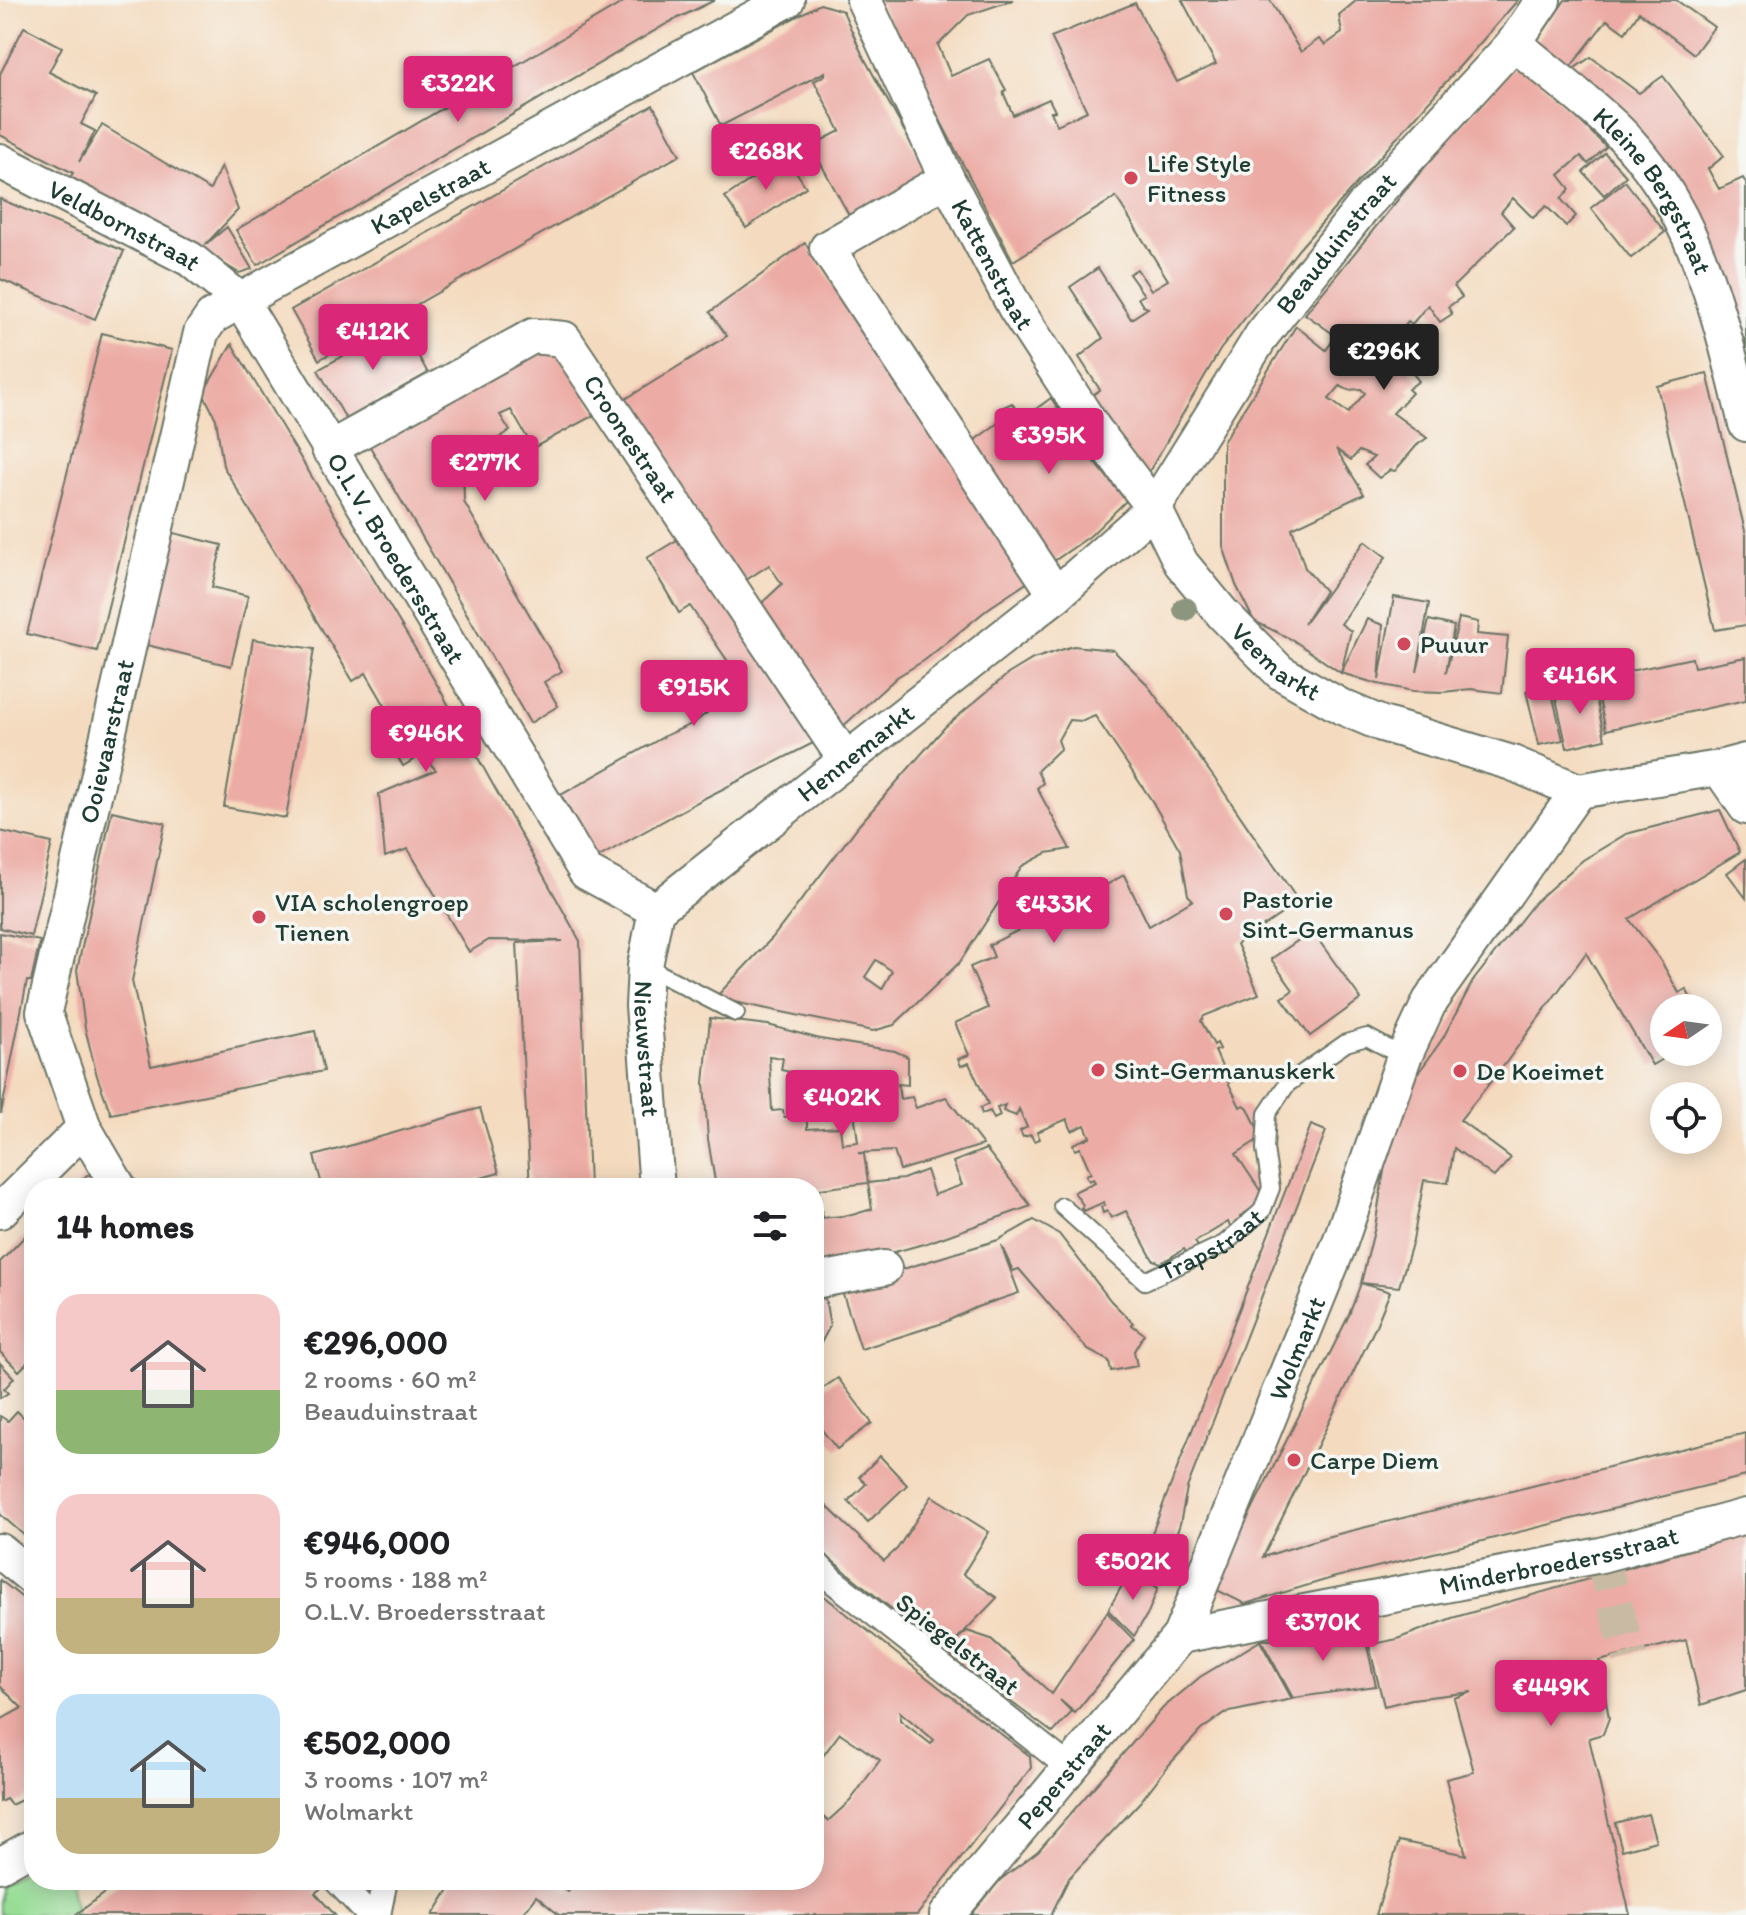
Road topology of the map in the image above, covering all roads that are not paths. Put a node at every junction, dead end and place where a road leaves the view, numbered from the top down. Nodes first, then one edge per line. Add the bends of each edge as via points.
1 (787, 0) edge
2 (864, 0) edge
3 (1543, 0) edge
4 (1514, 43) junction
5 (0, 161) edge
6 (947, 179) junction
7 (241, 301) junction
8 (1746, 424) edge
9 (329, 449) junction
10 (1154, 508) junction
11 (1056, 595) junction
12 (845, 759) junction
13 (1733, 764) edge
14 (1578, 791) junction
15 (1746, 807) edge
16 (656, 910) junction
17 (645, 966) junction
18 (736, 1013) dead end
19 (1404, 1057) junction
20 (84, 1128) junction
21 (33, 1178) edge
22 (113, 1178) edge
23 (656, 1178) edge
24 (24, 1187) edge
25 (1062, 1206) dead end
26 (0, 1211) edge
27 (884, 1268) dead end
28 (824, 1279) edge
29 (1746, 1516) edge
30 (0, 1551) edge
31 (24, 1571) edge
32 (824, 1572) edge
33 (1180, 1636) junction
34 (1070, 1768) junction
35 (24, 1852) edge
36 (0, 1865) edge
37 (345, 1890) edge
38 (383, 1890) edge
39 (369, 1915) edge
40 (378, 1915) edge
41 (947, 1915) edge

1 - 7 street, Kapelstraat
2 - 6 street, Kattenstraat
3 - 4 street, Beauduinstraat
4 - 8 street, Kleine Bergstraat via 1614,127 1650,168 1681,216 1723,326
4 - 10 street, Beauduinstraat via 1363,207 1262,335
5 - 7 street, Veldbornstraat via 190,259
6 - 10 street, Kattenstraat via 1016,309 1094,429
6 - 11 street via 827,248
7 - 9 street, O.L.V. Broedersstraat
7 - 20 street, Ooievaarstraat via 212,317 201,333 44,1012
9 - 12 street, Croonestraat via 533,336 564,339
9 - 16 street, O.L.V. Broedersstraat via 586,872
10 - 11 street
10 - 14 street, Veemarkt via 1181,563 1280,672 1382,724 1512,763
11 - 12 street, Hennemarkt
12 - 16 street, Hennemarkt
13 - 14 street
13 - 15 street
14 - 19 street via 1430,1001
16 - 17 street, Nieuwstraat
17 - 18 lane
17 - 23 street, Nieuwstraat via 643,1006
19 - 25 lane, Trapstraat via 1367,1037 1346,1043 1287,1084 1267,1114 1271,1188 1262,1211 1224,1244 1145,1281
19 - 33 street, Wolmarkt via 1339,1245
20 - 21 street
20 - 22 street, Ooievaarstraat
24 - 26 street
27 - 28 street
29 - 33 street, Minderbroedersstraat via 1601,1555
30 - 31 street
32 - 34 street, Spiegelstraat
33 - 34 street, Peperstraat
34 - 41 street, Peperstraat
35 - 36 street
37 - 39 street
38 - 40 street

